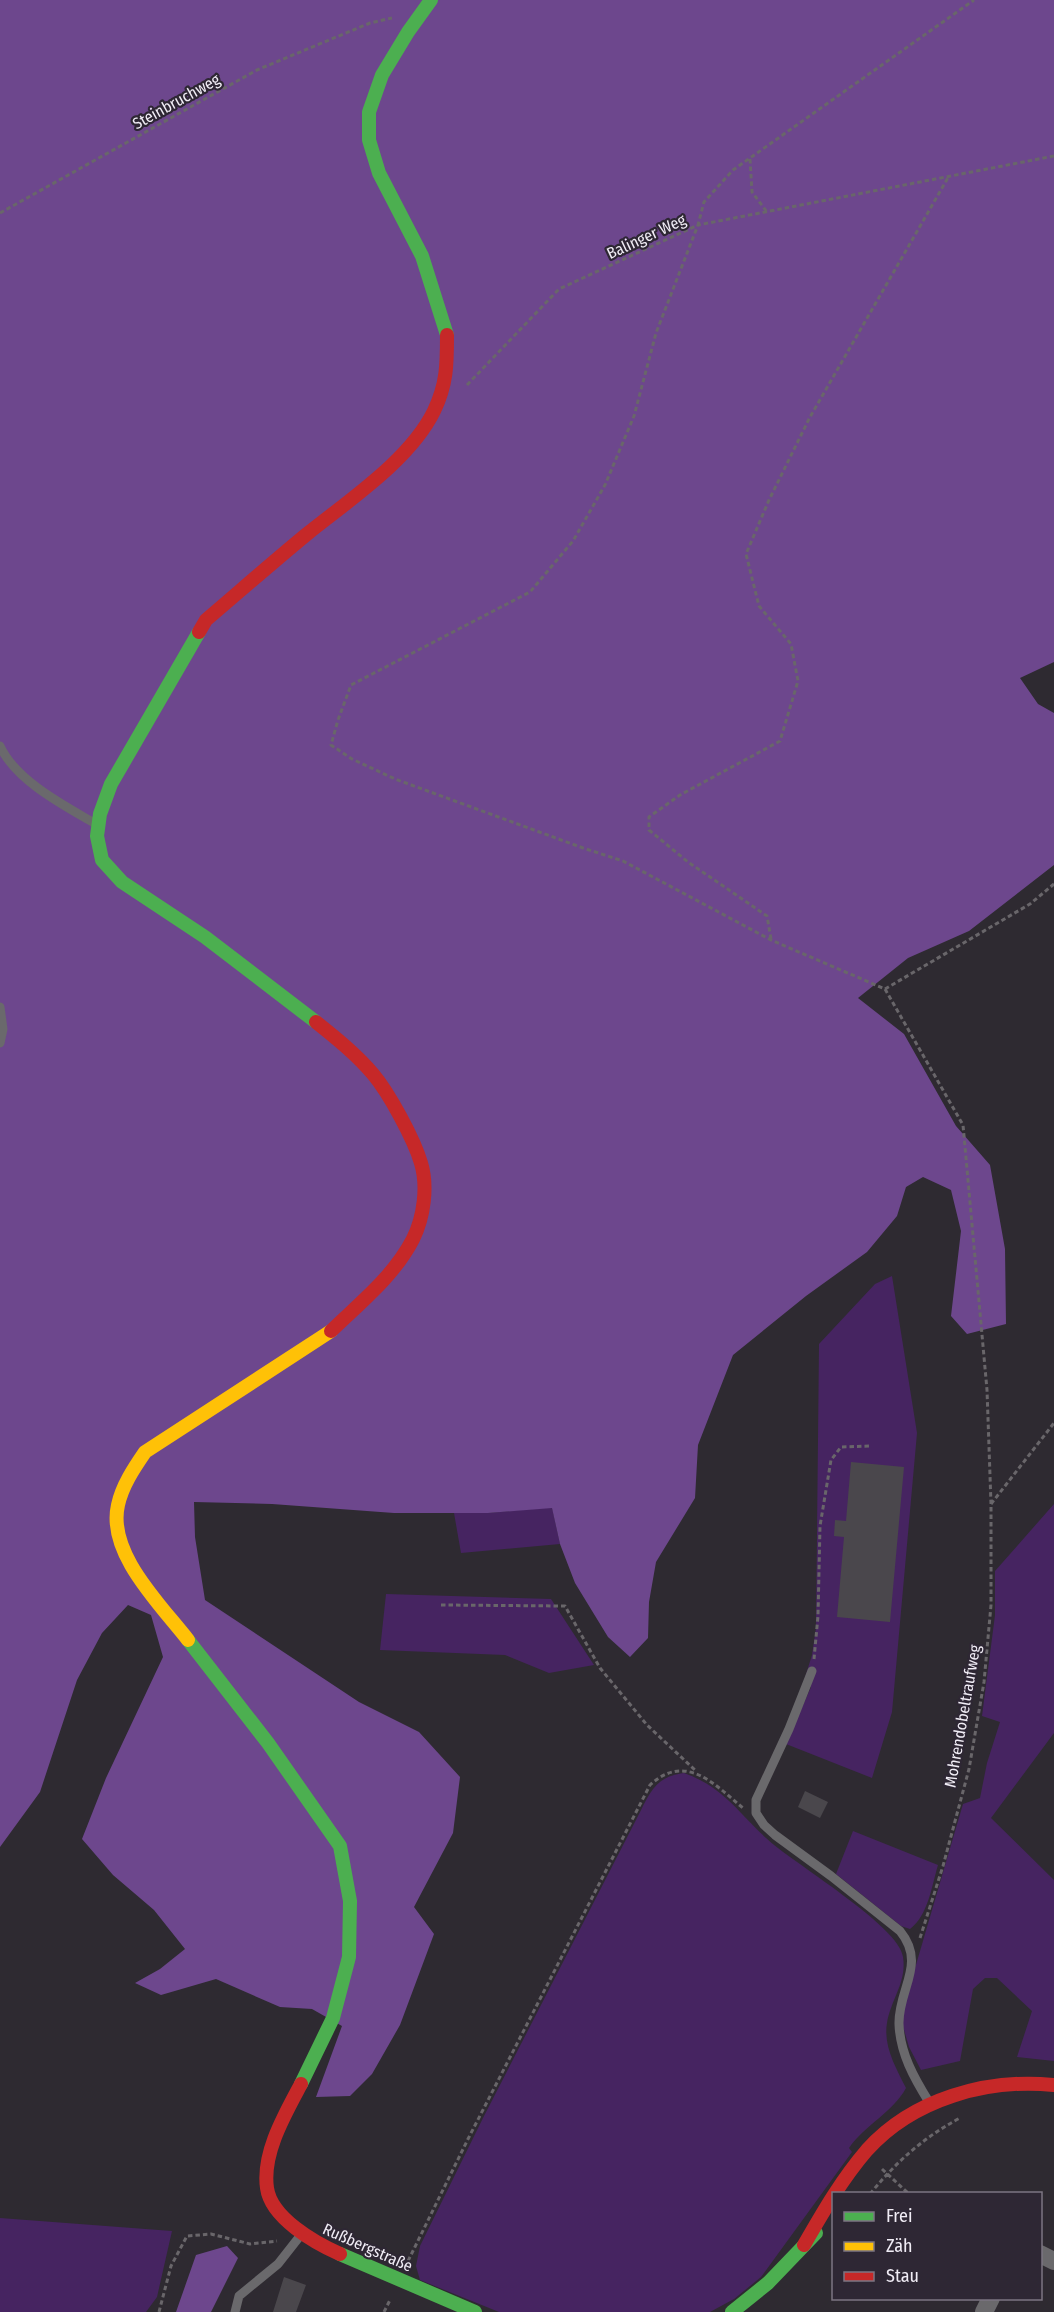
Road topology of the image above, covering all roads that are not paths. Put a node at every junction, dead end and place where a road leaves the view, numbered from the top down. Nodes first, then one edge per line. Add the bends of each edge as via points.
1 (431, 0) edge
2 (0, 746) edge
3 (98, 826) junction
4 (0, 1007) edge
5 (0, 1043) edge
6 (812, 1671) road end
7 (1054, 2085) edge
8 (933, 2108) junction
9 (915, 2129) dead end
10 (834, 2192) edge
11 (832, 2196) edge
12 (832, 2216) edge
13 (302, 2234) junction
14 (804, 2245) junction
15 (235, 2312) edge
16 (475, 2312) edge
17 (732, 2312) edge

1 - 3 street via 382,75 369,112 369,140 379,173 422,256 447,332 447,375 434,411 418,436 377,479 206,620 111,784
2 - 3 lane via 36,788
3 - 13 street, Rußbergstraße via 102,860 122,882 269,985 345,1045 374,1075 396,1108 421,1163 422,1216 395,1269 327,1335 145,1452 116,1506 118,1537 130,1565 268,1743 340,1846 350,1901 349,1957 333,2018 269,2156 267,2189 274,2208
4 - 5 lane
6 - 8 lane via 756,1800 756,1813 764,1825 907,1940 912,1956 899,2022 901,2038 911,2071
7 - 8 street via 1020,2083 977,2089
8 - 9 street
8 - 10 street via 905,2117 865,2152
11 - 14 street
12 - 14 street
13 - 15 lane via 278,2264 239,2296
13 - 16 street, Rußbergstraße
14 - 17 street via 768,2283

